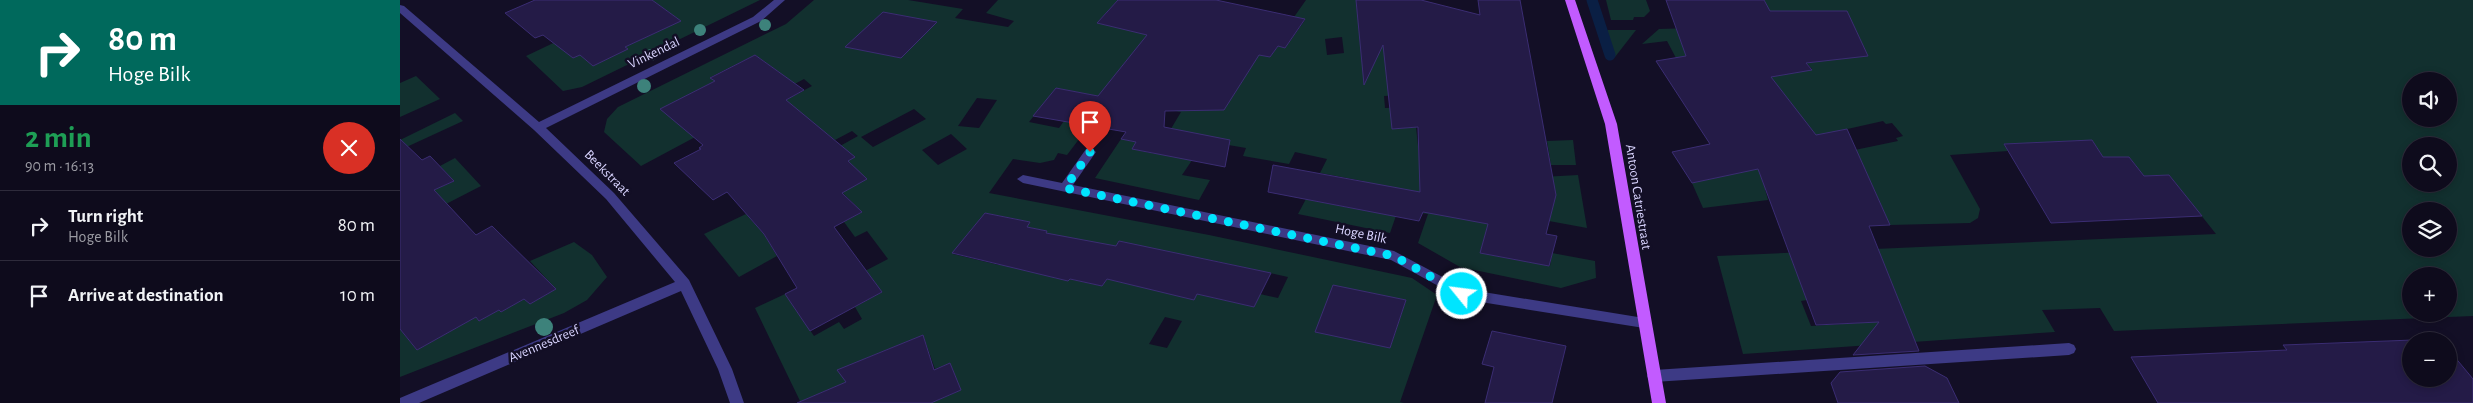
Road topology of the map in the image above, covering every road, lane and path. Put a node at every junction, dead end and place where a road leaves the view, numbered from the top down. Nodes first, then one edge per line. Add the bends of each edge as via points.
1 (780, 0) edge
2 (1570, 0) edge
3 (400, 8) edge
4 (538, 127) junction
5 (1090, 152) dead end
6 (1023, 179) dead end
7 (1065, 188) junction
8 (684, 284) junction
9 (1644, 323) junction
10 (2069, 349) dead end
11 (1654, 376) junction
12 (404, 403) edge
13 (737, 403) edge
14 (1659, 403) edge

1 - 4 street, Vinkendal via 757,20
2 - 9 main road, Antoon Catriestraat via 1611,124
3 - 4 street, Beekstraat
4 - 8 street, Beekstraat via 610,196
5 - 7 street
6 - 7 street, Hoge Bilk
7 - 9 street, Hoge Bilk via 1394,256 1462,294
8 - 12 street, Avennesdreef
8 - 13 street, Beekstraat via 725,369
9 - 11 main road, Antoon Catriestraat
10 - 11 street
11 - 14 main road, Antoon Catriestraat

